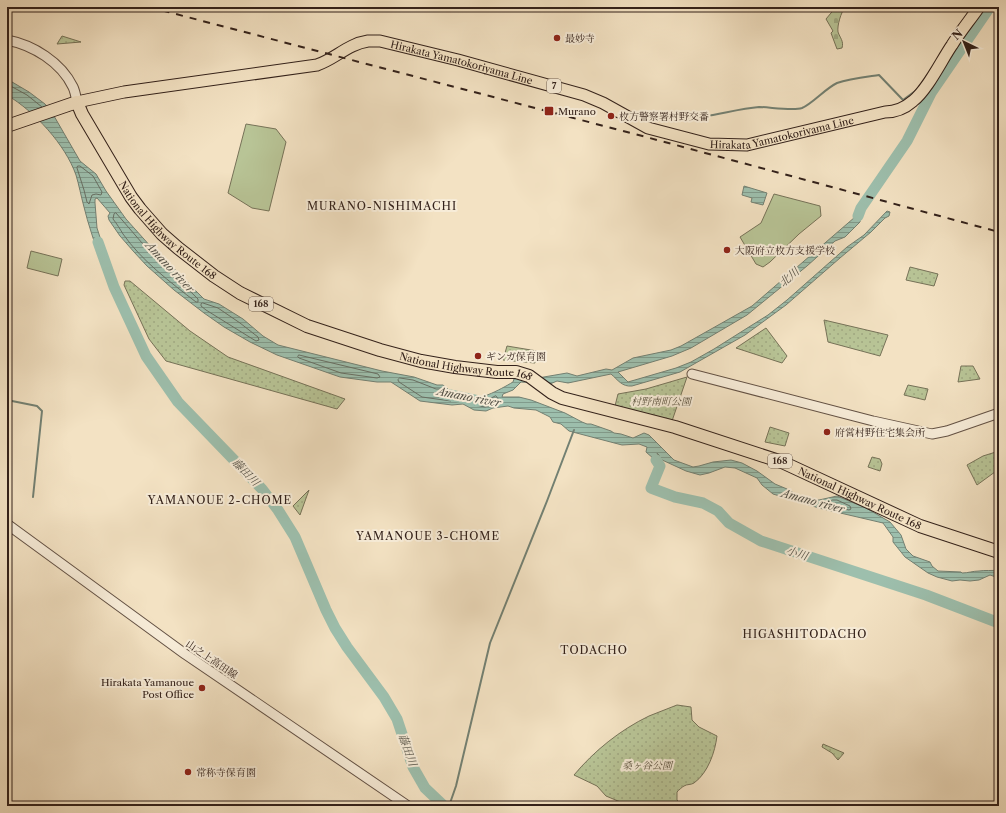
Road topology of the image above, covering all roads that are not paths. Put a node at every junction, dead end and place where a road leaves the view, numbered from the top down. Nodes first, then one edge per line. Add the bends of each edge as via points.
1 (979, 7) edge
2 (7, 40) edge
3 (76, 102) junction
4 (11, 124) edge
5 (692, 374) dead end
6 (999, 413) edge
7 (7, 524) edge
8 (999, 552) edge
9 (408, 806) edge

1 - 3 main road, Hirakata Yamatokoriyama Line / 7 via 924,88 903,108 747,145 705,143 648,128 591,97 380,41 367,41 351,46 325,63 317,65
2 - 3 street via 21,43 44,55 64,72 74,88
3 - 4 highway
3 - 8 highway, National Highway Route 168 / 168 via 130,197 140,209 178,248 240,294 307,326 380,350 455,368 516,372 529,376 562,398 676,427 782,462 920,526
5 - 6 street via 932,434
7 - 9 street, 山之上高田線 via 185,654

